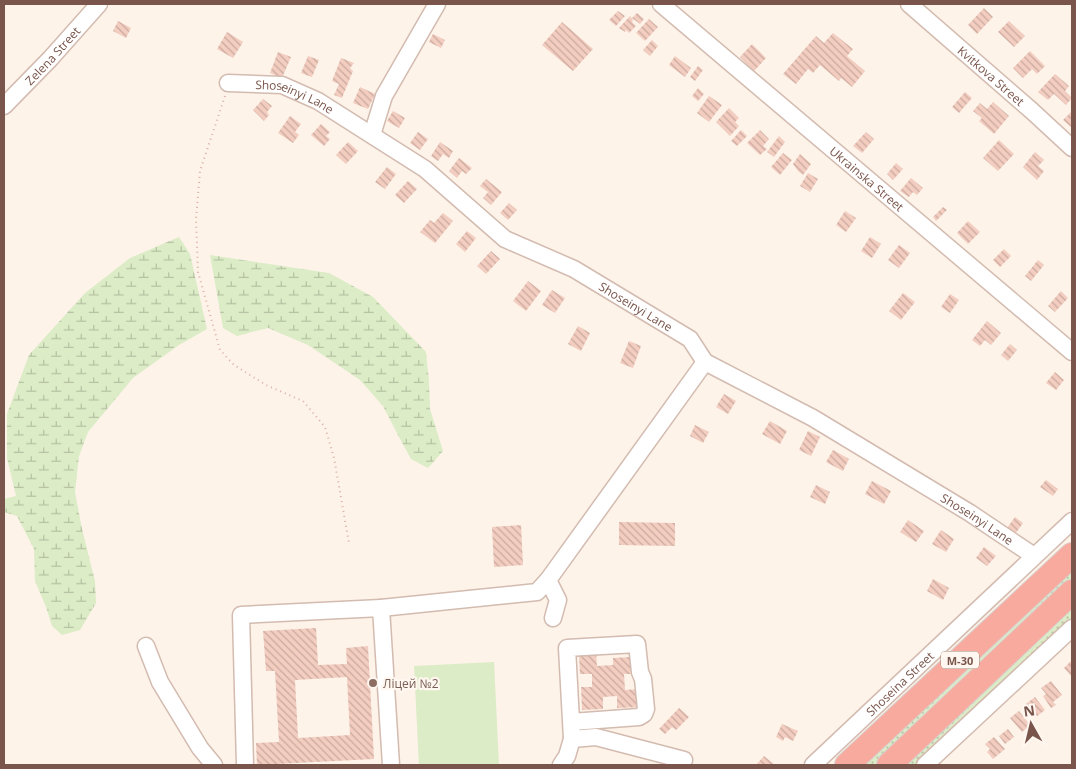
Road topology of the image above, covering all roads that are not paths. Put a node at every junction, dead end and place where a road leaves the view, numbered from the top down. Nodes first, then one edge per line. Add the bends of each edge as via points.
1 (99, 4) edge
2 (437, 4) edge
3 (661, 4) edge
4 (909, 4) edge
5 (228, 83) road end
6 (4, 106) edge
7 (372, 135) junction
8 (1072, 148) edge
9 (1072, 352) edge
10 (704, 362) junction
11 (1072, 520) edge
12 (1072, 555) edge
13 (1034, 556) junction
14 (548, 580) junction
15 (1072, 592) edge
16 (381, 608) junction
17 (553, 618) dead end
18 (1072, 628) edge
19 (146, 646) dead end
20 (571, 722) junction
21 (572, 739) junction
22 (684, 760) dead end
23 (214, 765) edge
24 (245, 765) edge
25 (392, 765) edge
26 (560, 765) edge
27 (813, 765) edge
28 (847, 765) edge
29 (889, 765) edge
30 (925, 765) edge

1 - 6 street, Zelena Street
2 - 7 street via 384,96
3 - 9 street, Ukrainska Street
4 - 8 street, Kvitkova Street
5 - 7 street, Shoseinyi Lane via 282,85 318,101
7 - 10 street, Shoseinyi Lane via 425,170 505,240 574,269 690,339
10 - 13 street, Shoseinyi Lane via 813,418 970,513
10 - 14 street
11 - 13 street, Shoseina Street
12 - 28 highway, М-30
13 - 27 street, Shoseina Street
14 - 16 street via 537,592
14 - 17 street via 558,600
15 - 29 highway, М-30
16 - 24 street via 241,615
16 - 25 street
18 - 30 street
19 - 23 street via 160,682
20 - 20 street via 567,648 637,644 644,714 639,718
20 - 21 street
21 - 22 street via 596,737
21 - 26 street

